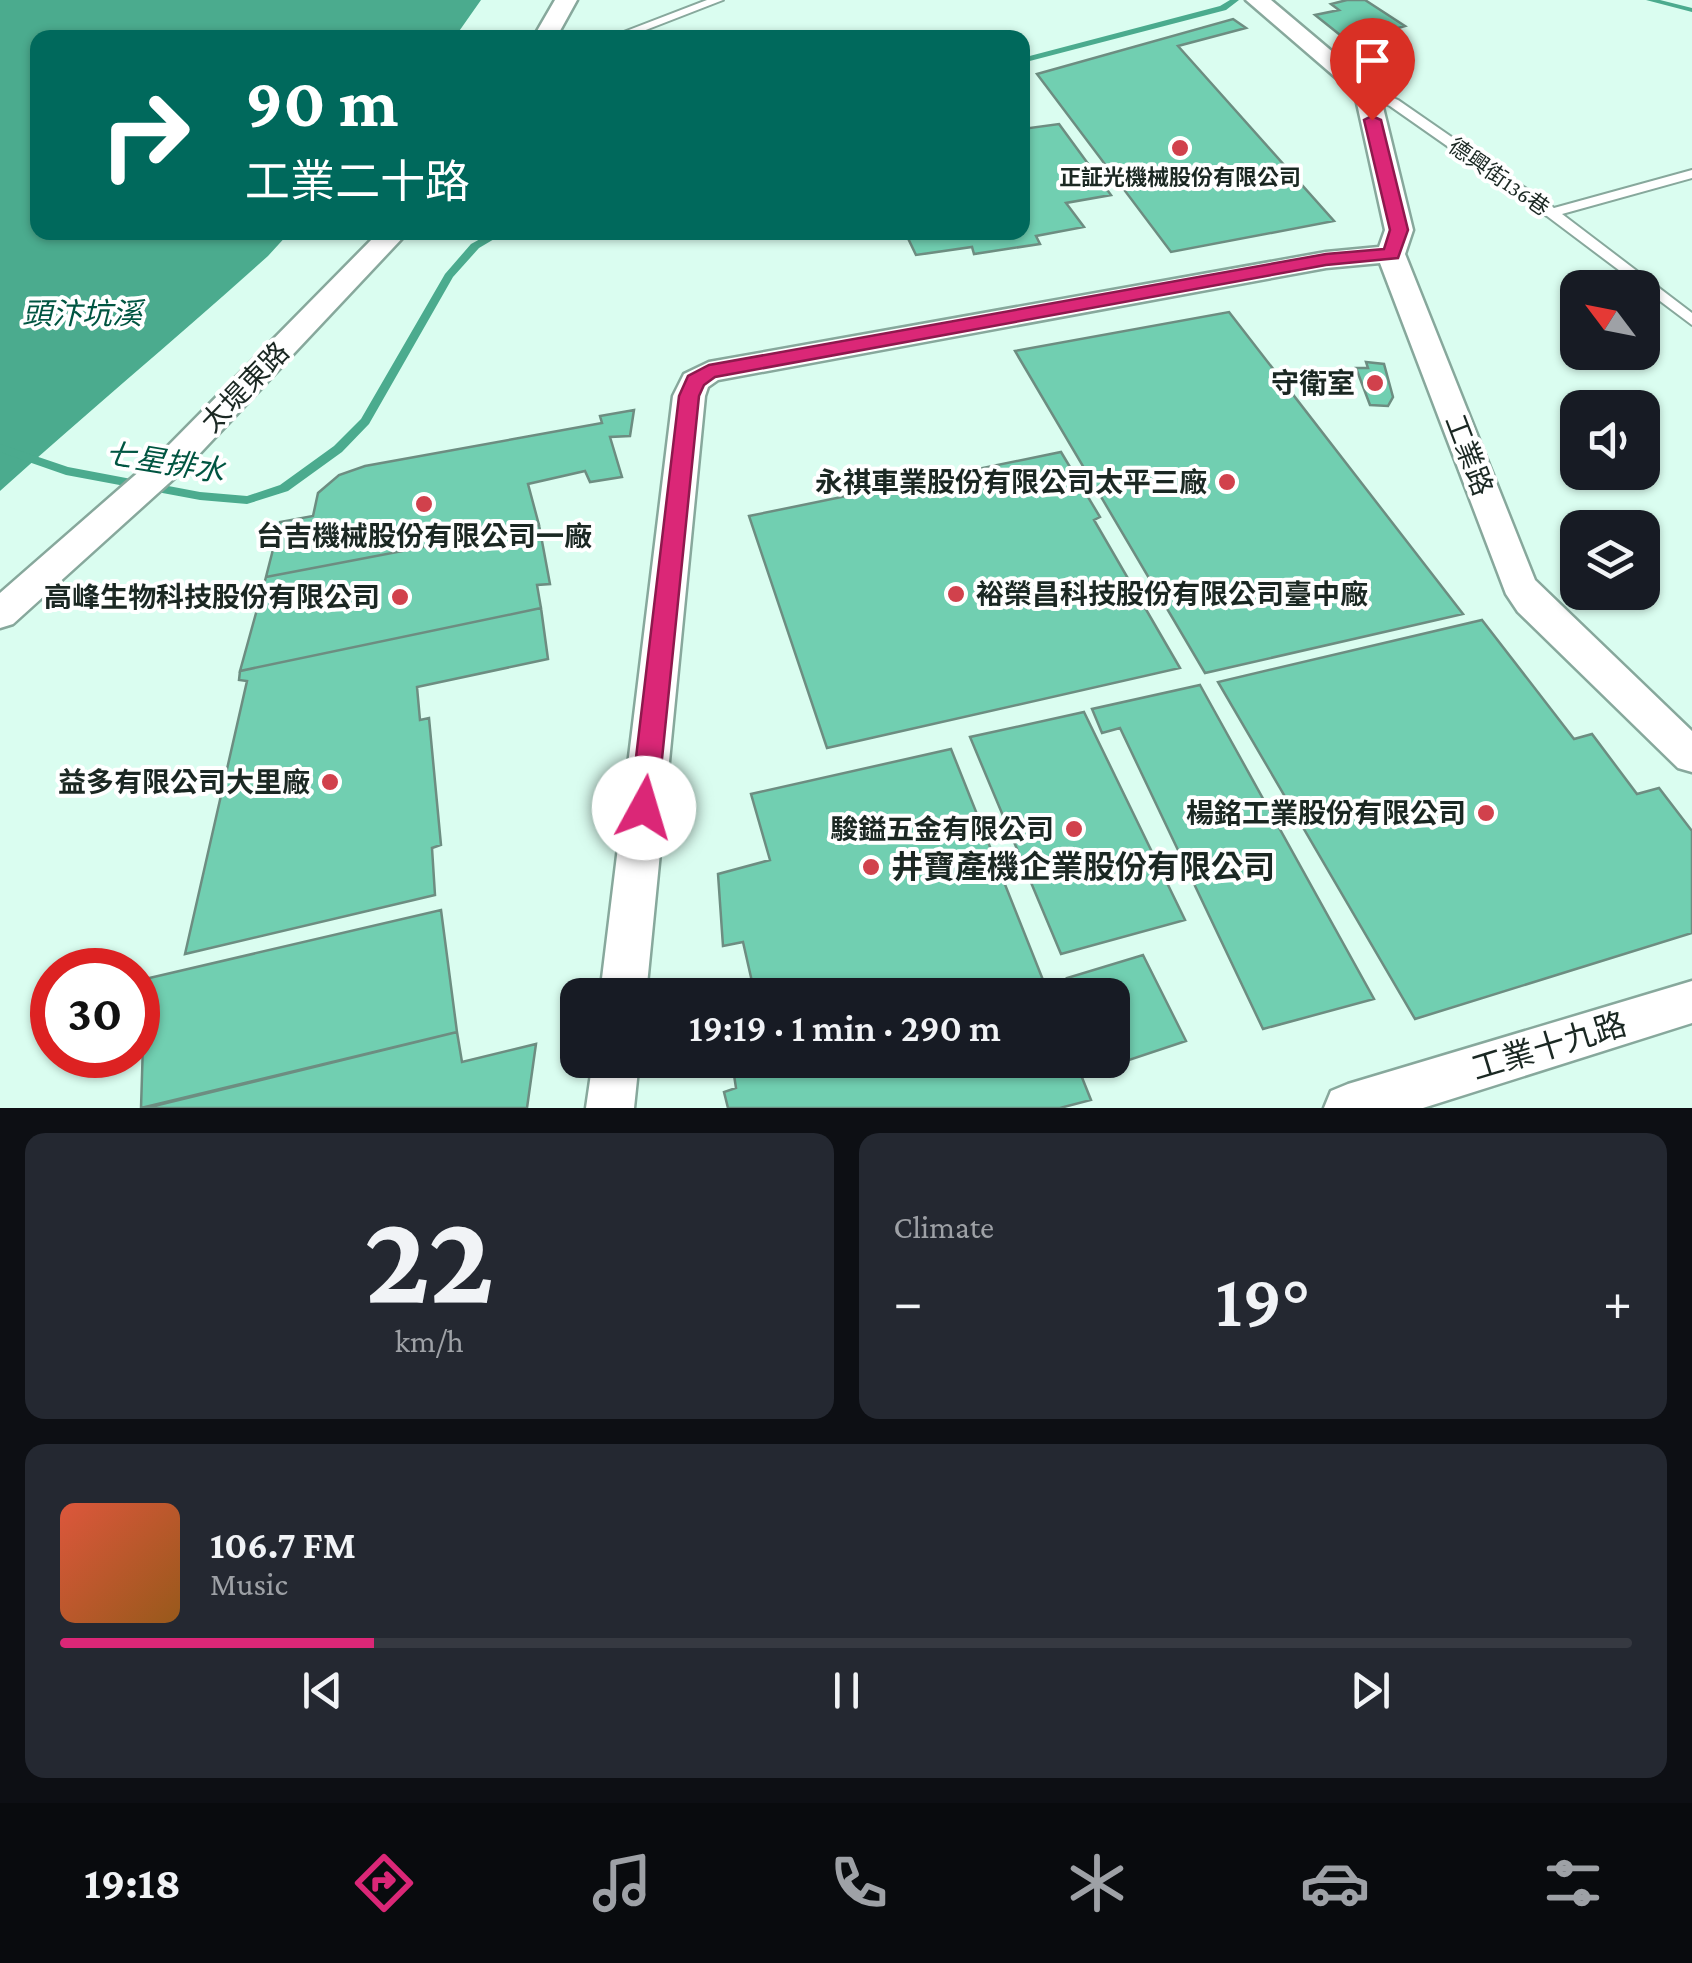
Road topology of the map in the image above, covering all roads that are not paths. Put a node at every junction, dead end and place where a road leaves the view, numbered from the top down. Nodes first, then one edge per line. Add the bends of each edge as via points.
1 (566, 0) edge
2 (717, 0) edge
3 (1257, 0) edge
4 (549, 30) edge
5 (635, 30) edge
6 (1367, 91) junction
7 (1692, 174) edge
8 (1552, 213) junction
9 (387, 240) edge
10 (1391, 254) junction
11 (1692, 320) edge
12 (0, 614) edge
13 (1692, 756) edge
14 (625, 978) edge
15 (1692, 1002) edge
16 (614, 1078) edge
17 (610, 1108) edge
18 (1348, 1108) edge

1 - 4 street
2 - 5 lane
3 - 6 street, 德興街136巷
6 - 8 lane, 德興街136巷
6 - 10 street, 工業路 via 1397,216
7 - 8 lane
8 - 11 lane, 德興街136巷
9 - 12 street, 太堤東路 via 177,458
10 - 13 street, 工業路 via 1519,585
10 - 14 street via 835,347 709,372 695,381
15 - 18 street, 工業十九路
16 - 17 street

